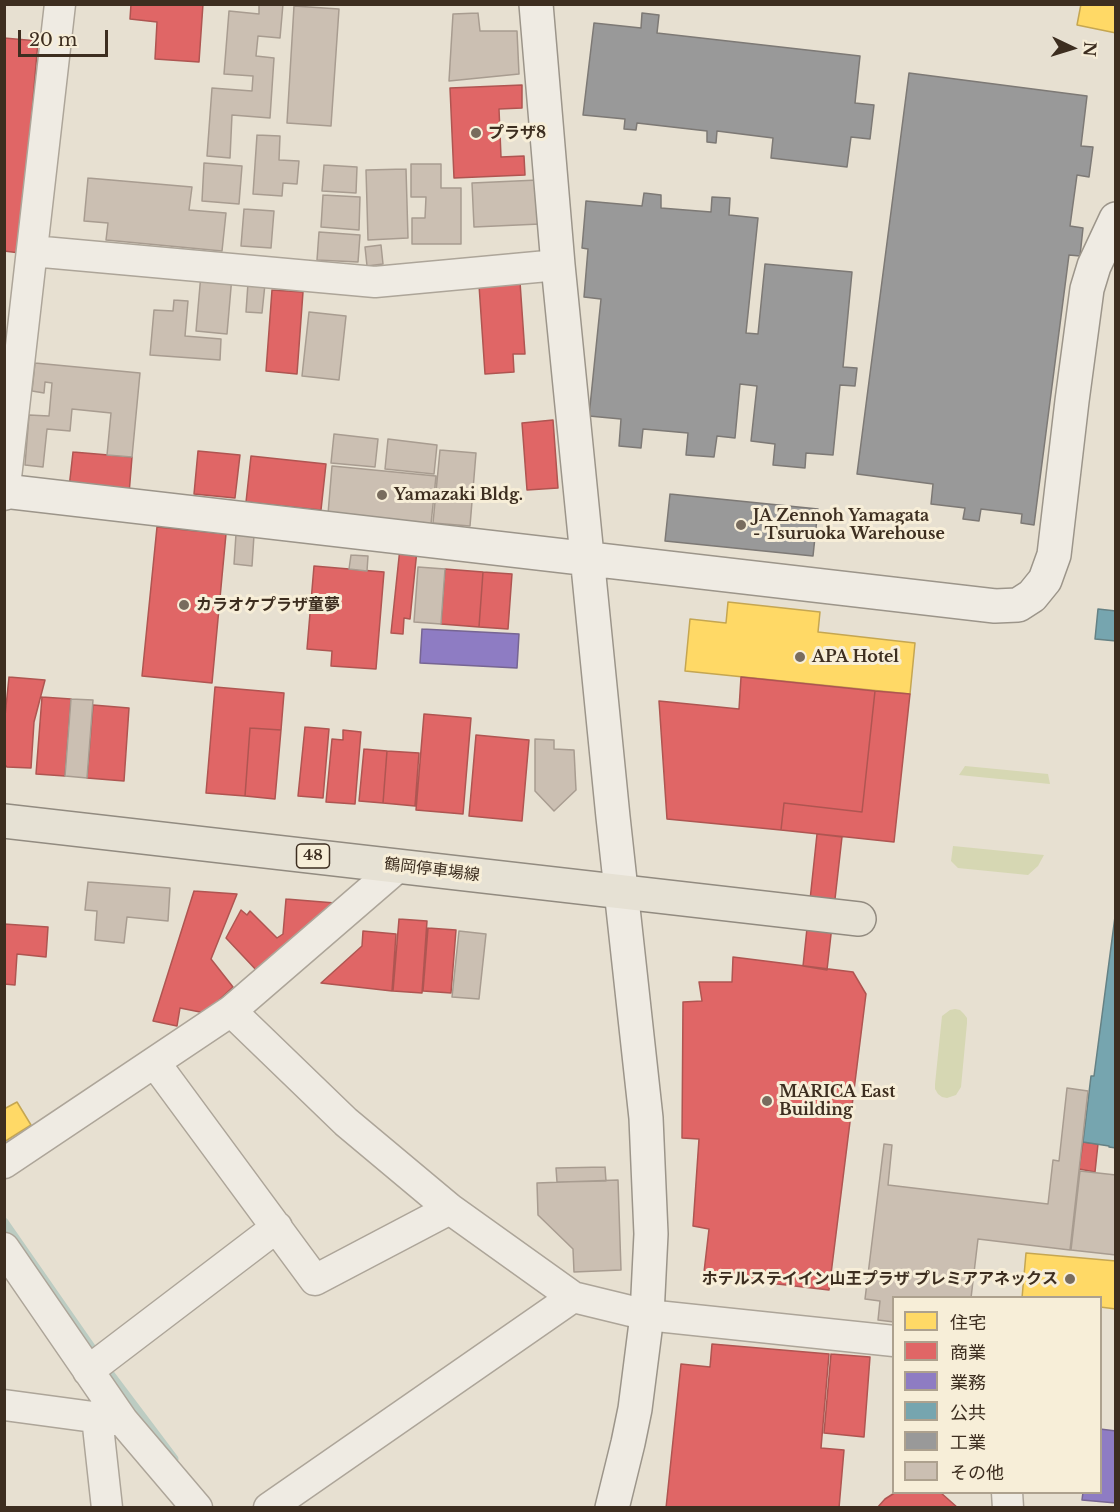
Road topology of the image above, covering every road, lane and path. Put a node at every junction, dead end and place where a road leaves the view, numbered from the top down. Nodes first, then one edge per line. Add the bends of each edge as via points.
1 (60, 4) edge
2 (536, 4) edge
3 (1116, 219) edge
4 (32, 251) junction
5 (558, 265) junction
6 (5, 492) edge
7 (588, 558) junction
8 (4, 821) edge
9 (399, 866) junction
10 (621, 891) junction
11 (859, 919) dead end
12 (231, 1011) junction
13 (155, 1063) junction
14 (4, 1162) edge
15 (450, 1209) junction
16 (277, 1227) junction
17 (4, 1248) edge
18 (573, 1297) junction
19 (647, 1315) junction
20 (892, 1341) edge
21 (88, 1371) junction
22 (4, 1405) edge
23 (110, 1419) junction
24 (107, 1508) edge
25 (197, 1508) edge
26 (268, 1508) edge
27 (612, 1508) edge

1 - 4 street
2 - 5 street
3 - 7 street via 1087,289 1054,555 1045,580 1018,605 995,606
4 - 5 street via 375,282
4 - 6 street
5 - 7 street
6 - 7 street
7 - 10 street
8 - 9 main road, 鶴岡停車場線 / 48
9 - 10 main road, 鶴岡停車場線 / 48
9 - 12 street
10 - 11 main road, 鶴岡停車場線 / 48
10 - 19 street via 646,1118 651,1233
12 - 13 street
12 - 15 street via 346,1122
13 - 14 street
13 - 16 street
15 - 16 street via 315,1280
15 - 18 street
16 - 21 street
17 - 21 street
18 - 19 street
18 - 26 street
19 - 20 street
19 - 27 street via 635,1409
21 - 23 street
22 - 23 street
23 - 24 street
23 - 25 street

